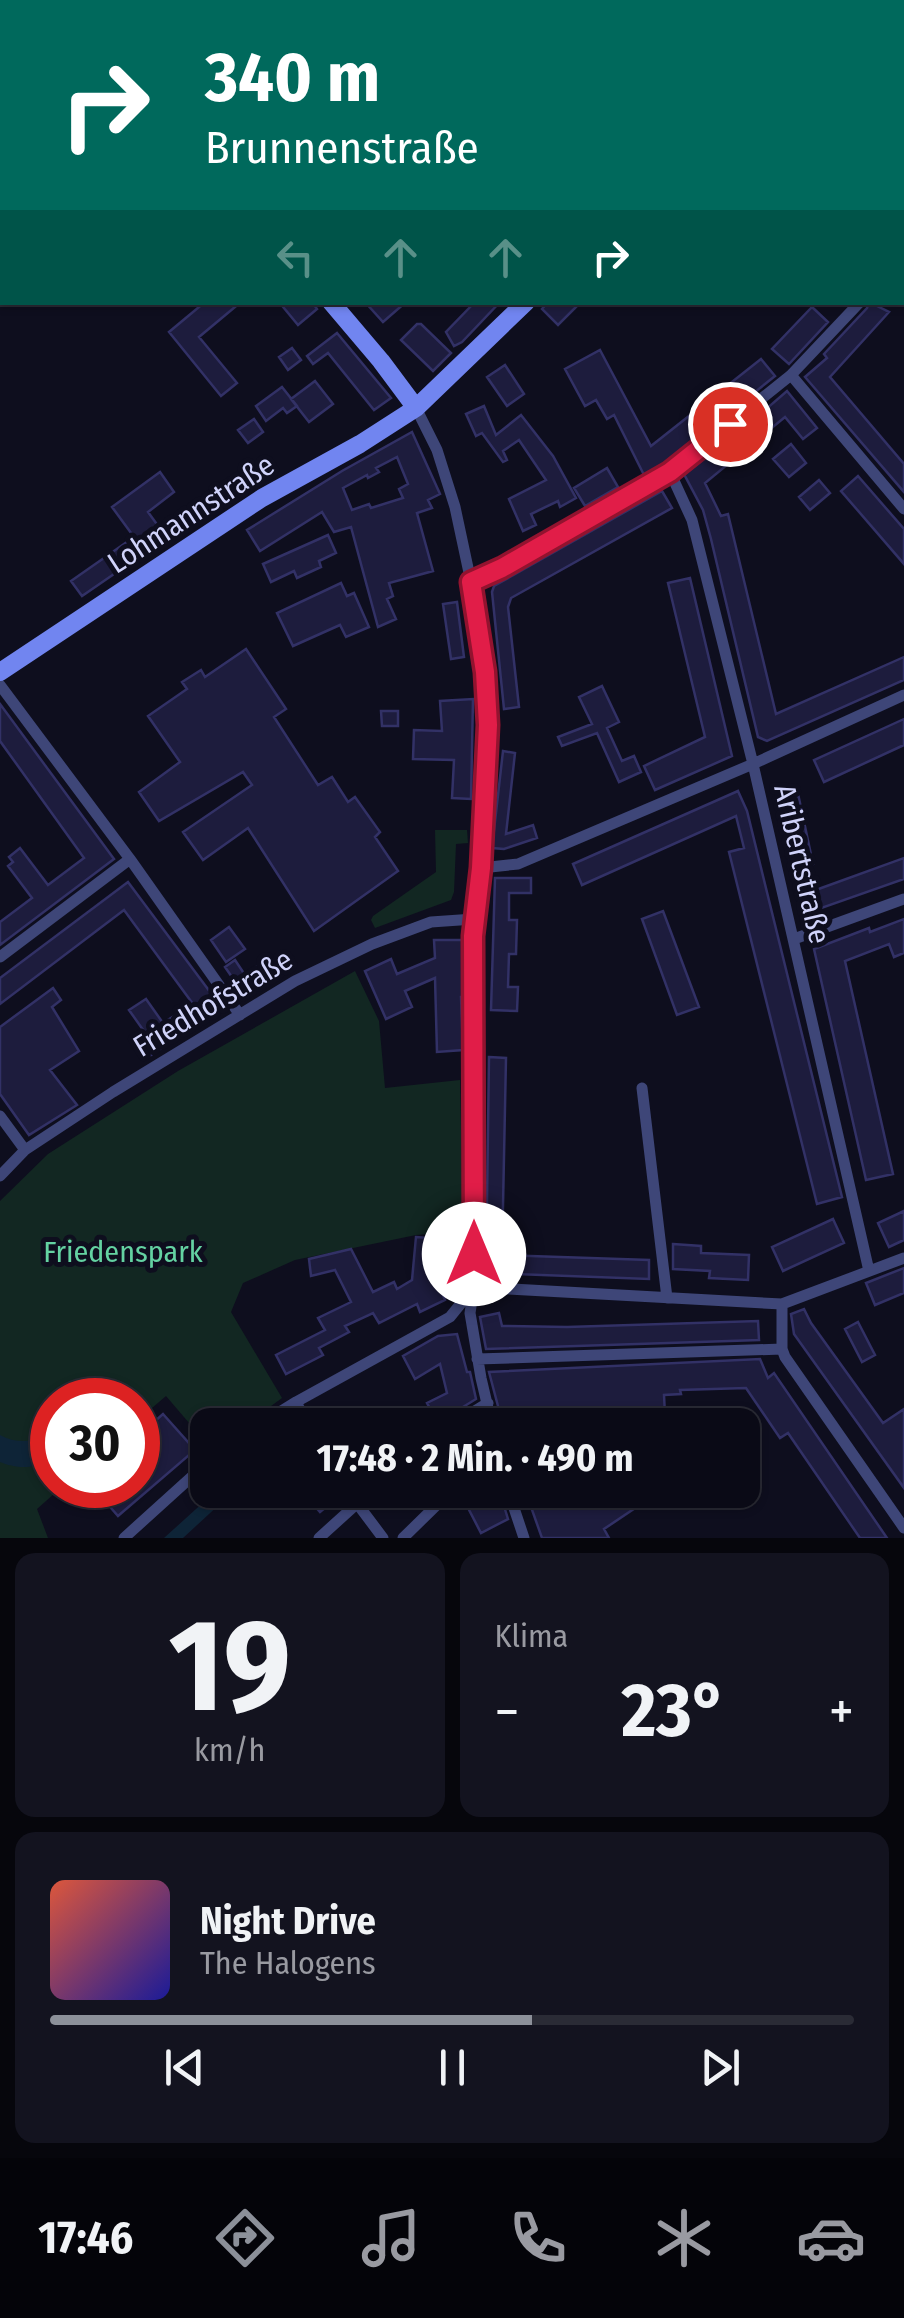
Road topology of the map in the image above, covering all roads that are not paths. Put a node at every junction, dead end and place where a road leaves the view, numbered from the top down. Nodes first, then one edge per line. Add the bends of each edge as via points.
1 (334, 305) edge
2 (523, 305) edge
3 (857, 305) edge
4 (790, 375) junction
5 (416, 408) junction
6 (670, 472) junction
7 (904, 509) edge
8 (471, 582) junction
9 (0, 672) edge
10 (0, 685) edge
11 (904, 695) edge
12 (753, 764) junction
13 (130, 859) junction
14 (481, 868) junction
15 (904, 899) edge
16 (474, 919) junction
17 (794, 938) junction
18 (0, 958) edge
19 (240, 1014) junction
20 (642, 1088) dead end
21 (0, 1116) edge
22 (25, 1150) junction
23 (0, 1176) edge
24 (904, 1258) edge
25 (869, 1271) junction
26 (474, 1287) junction
27 (667, 1298) junction
28 (782, 1304) junction
29 (782, 1349) junction
30 (477, 1358) junction
31 (296, 1402) junction
32 (488, 1403) junction
33 (286, 1408) edge
34 (299, 1408) edge
35 (480, 1408) edge
36 (489, 1408) edge
37 (190, 1478) edge
38 (352, 1508) edge
39 (359, 1508) edge
40 (434, 1508) edge
41 (514, 1508) edge
42 (904, 1528) edge
43 (124, 1538) edge
44 (319, 1538) edge
45 (384, 1538) edge
46 (403, 1538) edge
47 (524, 1538) edge

1 - 5 main road
2 - 5 main road, Lohmannstraße
3 - 4 street
4 - 6 street
4 - 7 street
5 - 8 street via 437,450
5 - 9 main road, Lohmannstraße via 262,498
6 - 8 street
6 - 12 street, Aribertstraße via 692,520
8 - 14 street via 487,693
10 - 13 street
11 - 12 street
12 - 14 street via 518,864
12 - 17 street, Aribertstraße
13 - 18 street
13 - 19 street
14 - 16 street
15 - 17 street
16 - 19 street, Friedhofstraße via 432,922 385,939
16 - 26 street
17 - 25 street, Aribertstraße
19 - 22 street, Friedhofstraße
20 - 27 street
21 - 22 street
22 - 23 street, Friedhofstraße
24 - 25 street
25 - 28 street
26 - 27 street
26 - 30 street via 470,1313
26 - 31 street via 450,1317
27 - 28 street
28 - 29 street
29 - 30 street
29 - 42 street
30 - 32 street
31 - 33 street
31 - 34 street
32 - 35 street
32 - 36 street
37 - 43 street
38 - 44 street
39 - 45 street
40 - 46 street
41 - 47 street

